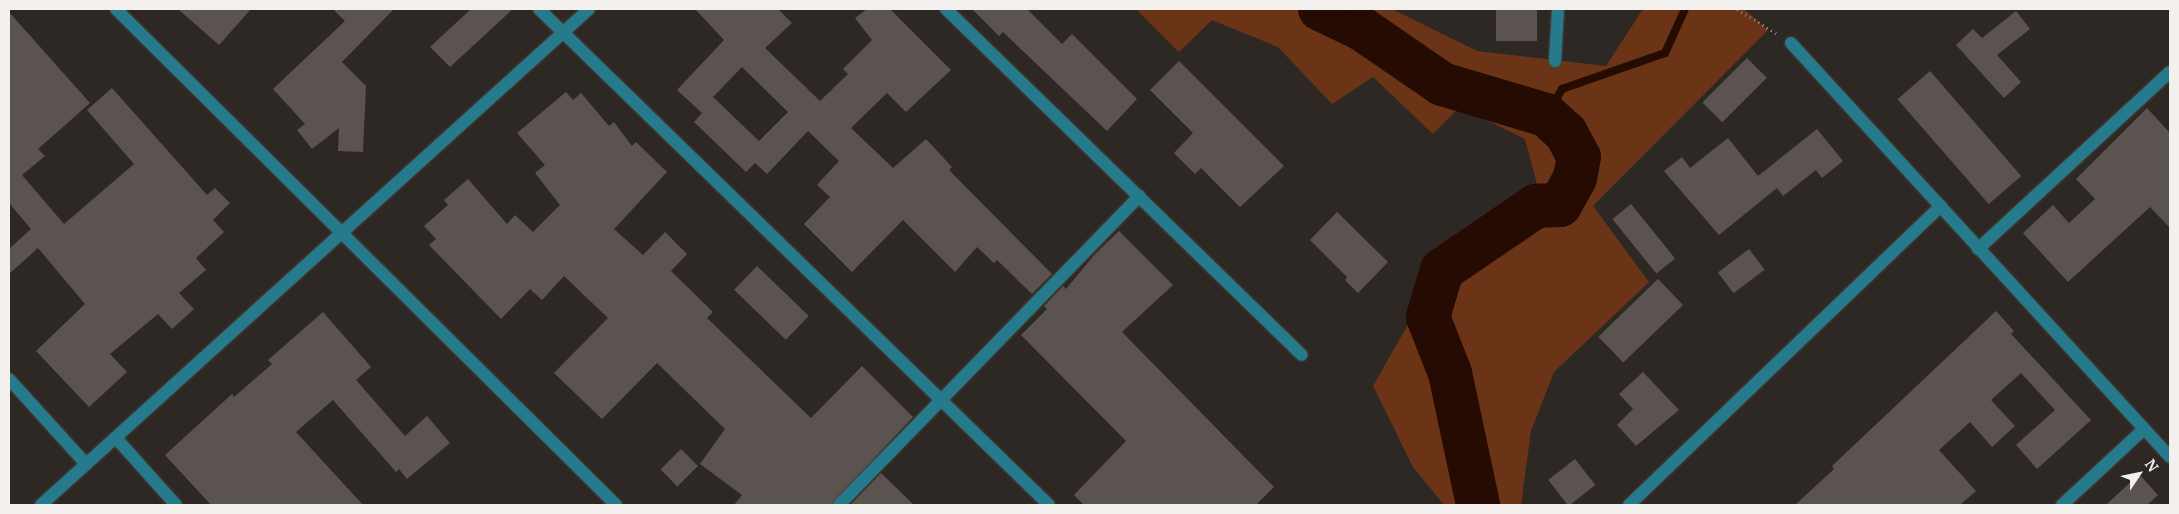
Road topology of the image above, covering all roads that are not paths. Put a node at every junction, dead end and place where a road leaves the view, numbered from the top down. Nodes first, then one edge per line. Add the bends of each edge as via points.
1 (116, 9) edge
2 (540, 9) edge
3 (589, 9) edge
4 (946, 9) edge
5 (1558, 9) edge
6 (564, 32) junction
7 (1791, 43) road end
8 (1555, 61) dead end
9 (2170, 72) edge
10 (1139, 196) junction
11 (1940, 206) junction
12 (342, 232) junction
13 (1978, 249) junction
14 (1302, 355) dead end
15 (9, 379) edge
16 (941, 400) junction
17 (2144, 429) junction
18 (116, 438) junction
19 (2170, 457) edge
20 (86, 464) junction
21 (41, 505) edge
22 (176, 505) edge
23 (616, 505) edge
24 (839, 505) edge
25 (1049, 505) edge
26 (1629, 505) edge
27 (2062, 505) edge

1 - 12 street
2 - 6 street
3 - 6 street
4 - 10 street
5 - 8 street
6 - 12 street
6 - 16 street
7 - 11 street
9 - 13 street
10 - 14 street
10 - 16 street
11 - 13 street
11 - 26 street
12 - 18 street
12 - 23 street
13 - 17 street
15 - 20 street
16 - 24 street
16 - 25 street
17 - 19 street
17 - 27 street
18 - 20 street
18 - 22 street
20 - 21 street

